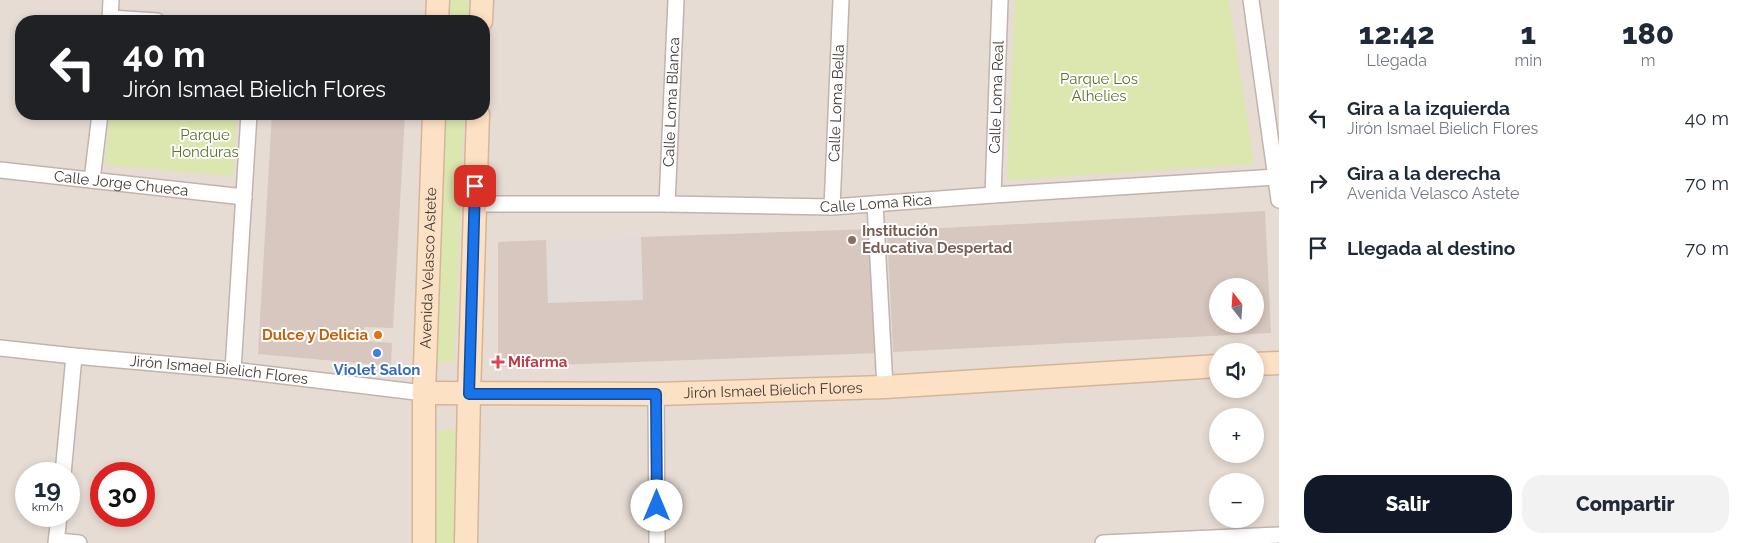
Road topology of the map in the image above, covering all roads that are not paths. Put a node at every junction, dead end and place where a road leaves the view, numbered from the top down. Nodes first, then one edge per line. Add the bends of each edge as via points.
1 (111, 0) edge
2 (438, 0) edge
3 (482, 0) edge
4 (676, 0) edge
5 (841, 0) edge
6 (1000, 0) edge
7 (1251, 0) edge
8 (110, 15) edge
9 (437, 15) edge
10 (481, 15) edge
11 (99, 120) edge
12 (249, 120) edge
13 (434, 120) edge
14 (478, 120) edge
15 (0, 170) edge
16 (1276, 177) junction
17 (92, 180) junction
18 (993, 195) junction
19 (244, 197) junction
20 (1279, 200) edge
21 (475, 204) junction
22 (667, 204) junction
23 (875, 204) junction
24 (832, 207) junction
25 (0, 348) edge
26 (74, 356) junction
27 (1279, 363) edge
28 (1264, 364) edge
29 (1209, 367) edge
30 (233, 370) junction
31 (885, 387) junction
32 (424, 393) junction
33 (469, 394) junction
34 (656, 394) junction
35 (64, 462) edge
36 (58, 527) edge
37 (1279, 535) edge
38 (56, 542) edge
39 (1166, 542) edge
40 (79, 543) edge
41 (424, 543) edge
42 (466, 543) edge
43 (657, 543) edge
44 (1103, 543) edge

1 - 8 street
2 - 9 main road
3 - 10 main road
4 - 22 street, Calle Loma Blanca
5 - 24 street, Calle Loma Bella
6 - 18 street, Calle Loma Real
7 - 16 street
11 - 17 street
12 - 19 street
13 - 32 main road, Avenida Velasco Astete
14 - 21 main road
15 - 17 street, Calle Jorge Chueca
16 - 18 street, Calle Loma Rica
16 - 20 street
17 - 19 street, Calle Jorge Chueca
18 - 23 street, Calle Loma Rica
19 - 30 street
21 - 22 street, Calle Loma Rica
21 - 33 main road
22 - 24 street, Calle Loma Rica
23 - 24 street, Calle Loma Rica
23 - 31 street
25 - 26 street, Jirón Ismael Bielich Flores
26 - 30 street, Jirón Ismael Bielich Flores
26 - 35 street
27 - 28 main road
29 - 31 main road, Jirón Ismael Bielich Flores
30 - 32 street, Jirón Ismael Bielich Flores
31 - 34 main road, Jirón Ismael Bielich Flores
32 - 33 main road, Jirón Ismael Bielich Flores
32 - 41 main road, Avenida Velasco Astete
33 - 34 main road, Jirón Ismael Bielich Flores
33 - 42 main road
34 - 43 street
36 - 38 street
37 - 39 street
38 - 40 street
39 - 44 street

